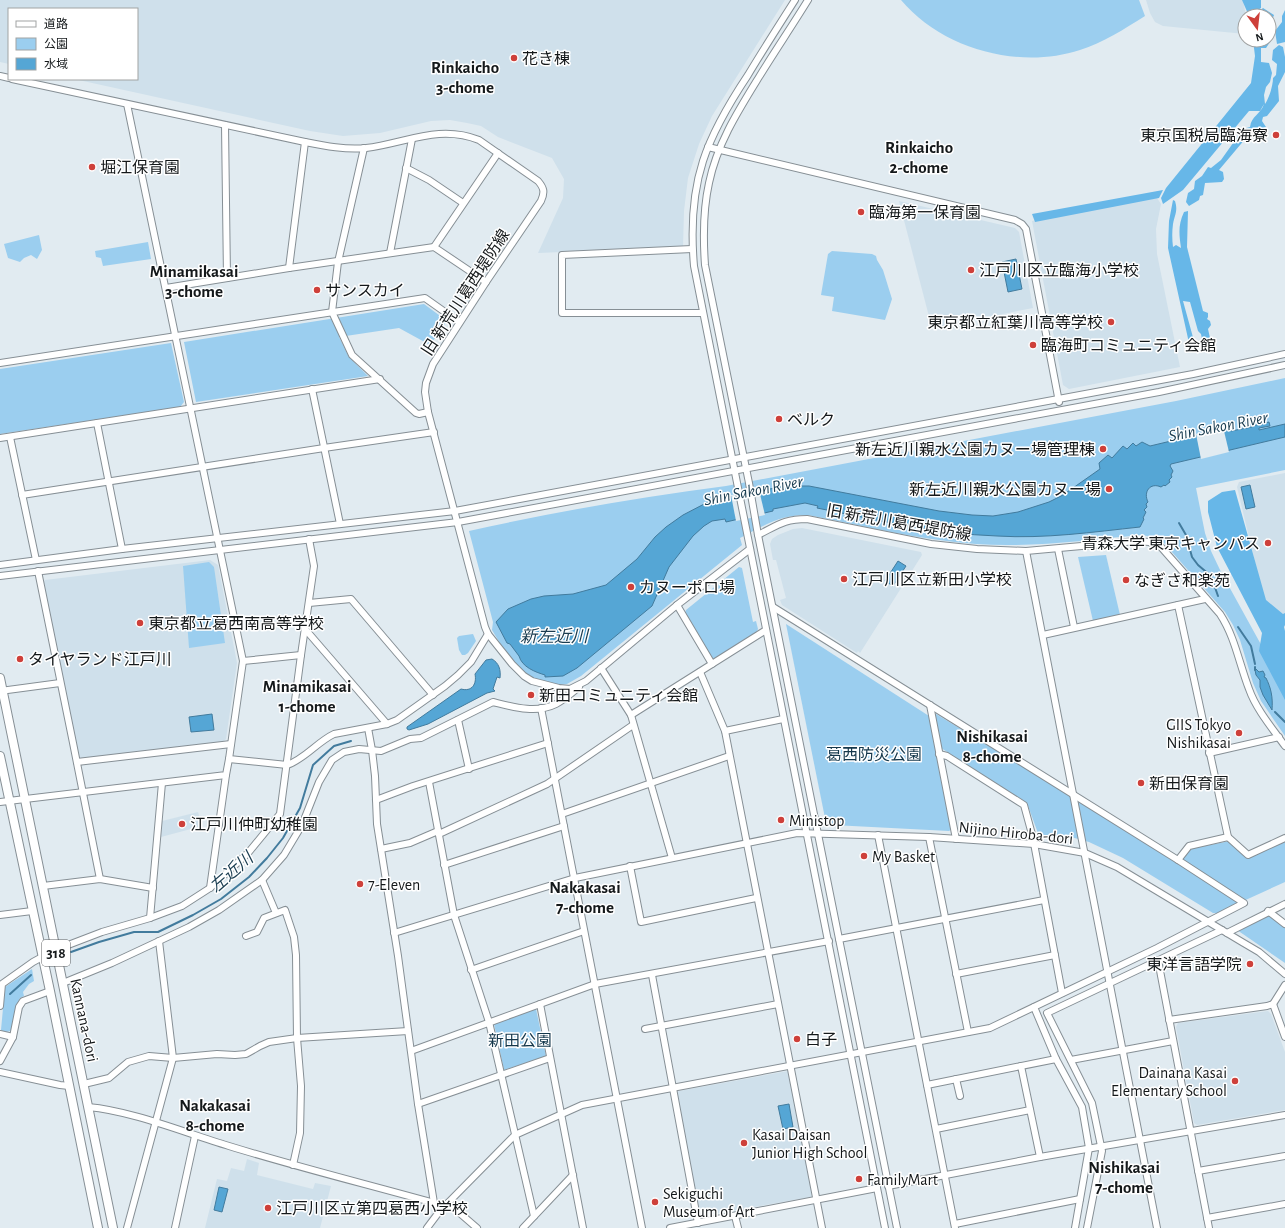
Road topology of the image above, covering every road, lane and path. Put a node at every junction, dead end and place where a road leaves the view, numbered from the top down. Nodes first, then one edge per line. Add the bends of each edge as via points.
1 (795, 0) edge
2 (808, 0) edge
3 (17, 80) edge
4 (127, 104) junction
5 (225, 125) junction
6 (412, 139) junction
7 (305, 142) junction
8 (708, 147) junction
9 (364, 148) junction
10 (719, 150) junction
11 (498, 153) junction
12 (406, 168) junction
13 (463, 203) junction
14 (434, 247) junction
15 (692, 249) junction
16 (390, 253) junction
17 (338, 262) junction
18 (289, 268) junction
19 (227, 278) junction
20 (486, 282) junction
21 (166, 288) junction
22 (332, 312) junction
23 (703, 313) junction
24 (459, 322) junction
25 (175, 336) junction
26 (1285, 354) edge
27 (0, 363) edge
28 (1285, 365) edge
29 (380, 379) junction
30 (312, 390) junction
31 (1058, 399) junction
32 (190, 408) junction
33 (1060, 409) junction
34 (428, 412) junction
35 (97, 423) junction
36 (434, 432) junction
37 (10, 437) junction
38 (0, 438) edge
39 (324, 448) junction
40 (744, 458) junction
41 (732, 460) junction
42 (203, 467) junction
43 (746, 468) junction
44 (734, 470) junction
45 (109, 482) junction
46 (22, 495) junction
47 (455, 511) junction
48 (458, 522) junction
49 (340, 524) junction
50 (758, 536) junction
51 (217, 538) junction
52 (309, 539) junction
53 (122, 549) junction
54 (220, 549) junction
55 (750, 549) junction
56 (1058, 549) junction
57 (1026, 551) junction
58 (36, 560) junction
59 (0, 565) edge
60 (38, 571) junction
61 (0, 576) edge
62 (1205, 599) junction
63 (308, 603) junction
64 (677, 605) junction
65 (1178, 605) junction
66 (773, 607) junction
67 (1074, 627) junction
68 (305, 629) junction
69 (766, 630) junction
70 (488, 634) junction
71 (1043, 635) junction
72 (301, 655) junction
73 (243, 661) junction
74 (712, 664) junction
75 (601, 668) junction
76 (700, 672) junction
77 (0, 678) edge
78 (586, 681) junction
79 (60, 683) junction
80 (1, 691) edge
81 (433, 695) junction
82 (930, 705) junction
83 (541, 708) junction
84 (631, 715) junction
85 (783, 719) junction
86 (458, 720) junction
87 (387, 724) junction
88 (633, 724) junction
89 (368, 728) junction
90 (724, 732) junction
91 (1278, 737) junction
92 (548, 743) junction
93 (231, 744) junction
94 (1285, 746) edge
95 (372, 750) junction
96 (1209, 753) junction
97 (939, 754) junction
98 (0, 756) edge
99 (729, 756) junction
100 (229, 759) junction
101 (77, 762) junction
102 (286, 765) junction
103 (469, 769) junction
104 (226, 775) junction
105 (555, 778) junction
106 (429, 782) junction
107 (162, 783) junction
108 (650, 783) junction
109 (82, 792) junction
110 (1074, 796) junction
111 (24, 799) junction
112 (376, 800) junction
113 (9, 801) junction
114 (0, 802) edge
115 (562, 814) junction
116 (564, 826) junction
117 (438, 832) junction
118 (807, 833) junction
119 (818, 834) junction
120 (878, 836) junction
121 (929, 837) junction
122 (1228, 837) junction
123 (1285, 838) edge
124 (956, 839) junction
125 (746, 843) junction
126 (1034, 844) junction
127 (381, 849) junction
128 (1085, 853) junction
129 (672, 858) junction
130 (1178, 860) junction
131 (444, 865) junction
132 (630, 866) junction
133 (575, 878) junction
134 (100, 879) junction
135 (262, 880) junction
136 (43, 886) junction
137 (153, 888) junction
138 (210, 888) junction
139 (756, 898) junction
140 (1044, 900) junction
141 (1285, 904) edge
142 (32, 911) junction
143 (1268, 912) junction
144 (276, 913) junction
145 (0, 915) edge
146 (454, 915) junction
147 (150, 918) junction
148 (945, 919) junction
149 (1208, 922) junction
150 (1285, 924) edge
151 (896, 928) junction
152 (584, 931) junction
153 (1225, 931) junction
154 (394, 933) junction
155 (246, 936) dead end
156 (839, 939) junction
157 (829, 940) junction
158 (159, 941) junction
159 (55, 950) junction
160 (768, 952) junction
161 (1055, 955) junction
162 (43, 957) junction
163 (1158, 960) junction
164 (471, 970) junction
165 (1108, 971) junction
166 (956, 974) junction
167 (1285, 974) edge
168 (652, 975) junction
169 (1111, 982) junction
170 (63, 983) junction
171 (1, 984) edge
172 (595, 984) junction
173 (1285, 985) edge
174 (50, 990) junction
175 (1062, 993) junction
176 (540, 1004) junction
177 (778, 1004) junction
178 (1273, 1004) junction
179 (0, 1006) edge
180 (1034, 1007) junction
181 (1169, 1020) junction
182 (489, 1022) junction
183 (661, 1026) junction
184 (645, 1029) dead end
185 (408, 1031) junction
186 (968, 1032) junction
187 (0, 1034) edge
188 (12, 1037) junction
189 (1285, 1037) edge
190 (297, 1038) junction
191 (918, 1041) junction
192 (1173, 1042) junction
193 (1124, 1050) junction
194 (411, 1051) junction
195 (862, 1052) junction
196 (851, 1054) junction
197 (173, 1058) junction
198 (550, 1058) junction
199 (1056, 1059) junction
200 (1071, 1060) junction
201 (0, 1061) edge
202 (790, 1066) junction
203 (1021, 1066) junction
204 (0, 1072) edge
205 (502, 1075) junction
206 (956, 1079) junction
207 (84, 1084) junction
208 (927, 1085) junction
209 (69, 1086) junction
210 (672, 1088) junction
211 (960, 1096) dead end
212 (617, 1098) junction
213 (418, 1104) junction
214 (88, 1107) junction
215 (1030, 1110) junction
216 (561, 1115) junction
217 (1285, 1115) edge
218 (156, 1123) junction
219 (936, 1129) junction
220 (1190, 1131) junction
221 (515, 1135) junction
222 (195, 1136) junction
223 (1140, 1140) junction
224 (1100, 1147) junction
225 (1089, 1148) junction
226 (1285, 1156) edge
227 (1040, 1157) junction
228 (293, 1165) junction
229 (1198, 1171) junction
230 (573, 1175) junction
231 (945, 1175) junction
232 (888, 1186) junction
233 (877, 1188) junction
234 (1080, 1199) junction
235 (817, 1200) junction
236 (434, 1202) junction
237 (448, 1204) junction
238 (1285, 1204) edge
239 (439, 1212) junction
240 (534, 1216) junction
241 (735, 1216) junction
242 (1207, 1218) junction
243 (698, 1223) junction
244 (955, 1226) edge
245 (98, 1228) edge
246 (113, 1228) edge
247 (127, 1228) edge
248 (175, 1228) edge
249 (427, 1228) edge
250 (477, 1228) edge
251 (523, 1228) edge
252 (583, 1228) edge
253 (642, 1228) edge
254 (670, 1228) edge
255 (738, 1228) edge
256 (822, 1228) edge
257 (885, 1228) edge
258 (897, 1228) edge
259 (1074, 1228) edge
260 (1087, 1228) edge
261 (1157, 1228) edge
262 (1209, 1228) edge

1 - 8 street via 722,115
2 - 10 street via 734,117
3 - 4 street, 旧 新荒川葛西堤防線
4 - 5 street, 旧 新荒川葛西堤防線
4 - 21 street
5 - 7 street, 旧 新荒川葛西堤防線
5 - 19 street
6 - 9 street, 旧 新荒川葛西堤防線
6 - 11 street, 旧 新荒川葛西堤防線 via 444,132 457,134 479,140
6 - 12 street
7 - 9 street, 旧 新荒川葛西堤防線 via 338,148
7 - 18 street
8 - 10 street
8 - 15 street via 694,198
9 - 17 street
10 - 31 street via 1022,224 1026,229
10 - 40 street via 706,199 705,265
11 - 13 street
11 - 20 street, 旧 新荒川葛西堤防線 via 538,181 542,185 544,195
12 - 13 street
12 - 16 street
13 - 14 street
14 - 16 street
14 - 20 street
15 - 23 street
15 - 23 street via 562,256 562,313
16 - 17 street
17 - 18 street
17 - 22 street
18 - 19 street
19 - 21 street
20 - 24 street, 旧 新荒川葛西堤防線
21 - 25 street
22 - 24 street via 425,298
22 - 25 street
22 - 29 street via 352,355
23 - 41 street
24 - 34 street, 旧 新荒川葛西堤防線 via 429,375 425,392
25 - 27 street
25 - 32 street
26 - 31 street
28 - 33 street via 1173,389
29 - 30 street
29 - 34 street via 416,413
30 - 32 street
30 - 39 street
31 - 33 street
31 - 40 street
32 - 35 street
32 - 42 street
33 - 43 street
34 - 36 street, 旧 新荒川葛西堤防線
35 - 37 street
35 - 45 street
36 - 39 street
36 - 47 street, 旧 新荒川葛西堤防線
37 - 38 street
37 - 46 street
39 - 42 street
39 - 49 street
40 - 41 street
40 - 43 street
41 - 44 street
41 - 47 street
42 - 45 street
42 - 51 street
43 - 44 street
43 - 50 street
44 - 48 street
44 - 55 street
45 - 46 street
45 - 53 street
46 - 58 street
47 - 48 street, 旧 新荒川葛西堤防線
47 - 49 street
48 - 52 street
48 - 70 street, 旧 新荒川葛西堤防線
49 - 51 street
50 - 57 street, 旧 新荒川葛西堤防線 via 780,523 807,520 931,544
50 - 66 street
51 - 53 street
51 - 54 street
52 - 54 street
52 - 63 street via 314,566
53 - 58 street
54 - 60 street
54 - 73 street
55 - 64 street, 旧 新荒川葛西堤防線
55 - 69 street
56 - 57 street, 旧 新荒川葛西堤防線
56 - 62 street, 旧 新荒川葛西堤防線 via 1150,542 1160,547
56 - 67 street
57 - 71 street
58 - 59 street
60 - 61 street
60 - 79 street
62 - 65 street
62 - 91 street, 旧 新荒川葛西堤防線 via 1220,614 1227,626 1252,698
63 - 68 street
63 - 81 street via 352,599
64 - 74 street
64 - 75 street, 旧 新荒川葛西堤防線
65 - 67 street
65 - 96 street
66 - 82 street
66 - 119 street
67 - 71 street
68 - 72 street
68 - 87 street
69 - 74 street
69 - 85 street
70 - 78 street, 旧 新荒川葛西堤防線 via 518,670 532,681 570,688
70 - 81 street via 471,662
71 - 110 street
72 - 73 street
72 - 102 street
73 - 93 street
74 - 76 street
75 - 78 street, 旧 新荒川葛西堤防線
75 - 84 street
76 - 84 street
76 - 90 street
77 - 80 main road, Kannana-dori / 318
78 - 83 street via 555,704
79 - 80 street
79 - 101 street
80 - 111 main road, Kannana-dori / 318
81 - 87 street
82 - 97 street
82 - 110 street
83 - 86 street via 515,708 493,702
83 - 92 street
84 - 88 street
85 - 90 street
85 - 118 street
86 - 95 street via 421,738 410,739 381,751
86 - 103 street
87 - 89 street
88 - 105 street
88 - 108 street
89 - 95 street
89 - 102 street via 334,734 295,762
90 - 99 street
91 - 94 street, 旧 新荒川葛西堤防線
91 - 96 street
92 - 103 street
92 - 105 street
93 - 100 street
93 - 101 street
95 - 112 street
95 - 135 street via 344,752 332,760 319,782 302,825 284,855
96 - 122 street
97 - 124 street
97 - 126 street via 947,756 1024,805
98 - 113 main road, Kannana-dori / 318
99 - 108 street
99 - 125 street
100 - 102 street
100 - 104 street
101 - 109 street
102 - 138 street via 280,814 248,853
103 - 106 street
104 - 107 street
104 - 138 street
105 - 115 street
105 - 117 street via 547,784
106 - 112 street
106 - 117 street
107 - 109 street
107 - 137 street
108 - 115 street
108 - 129 street
109 - 111 street
109 - 134 street
110 - 128 street
110 - 130 street
111 - 113 street
111 - 136 main road, Kannana-dori / 318
112 - 127 street
113 - 114 street
113 - 142 main road, Kannana-dori / 318
115 - 116 street
116 - 131 street
116 - 133 street
117 - 127 street via 410,843
117 - 131 street
118 - 119 street, Nijino Hiroba-dori
118 - 125 street, Nijino Hiroba-dori
118 - 157 street
119 - 120 street, Nijino Hiroba-dori
119 - 156 street
120 - 121 street, Nijino Hiroba-dori
120 - 151 street
121 - 124 street, Nijino Hiroba-dori
121 - 148 street
122 - 123 street via 1248,855
122 - 130 street via 1189,846
124 - 126 street, Nijino Hiroba-dori
125 - 129 street, Nijino Hiroba-dori
125 - 139 street
126 - 128 street, Nijino Hiroba-dori
126 - 140 street
127 - 154 street
128 - 149 street, Nijino Hiroba-dori via 1117,867
128 - 165 street
129 - 132 street, Nijino Hiroba-dori
130 - 149 street via 1244,903
131 - 146 street
132 - 133 street, Nijino Hiroba-dori
132 - 139 street via 641,922
133 - 146 street, Nijino Hiroba-dori
133 - 152 street
134 - 136 street
134 - 137 street
135 - 144 street
135 - 158 street via 219,910
136 - 159 main road, Kannana-dori / 318
137 - 147 street
138 - 147 street via 182,906
139 - 160 street
140 - 148 street
140 - 161 street
141 - 143 street
142 - 145 street
142 - 162 main road, Kannana-dori / 318
143 - 150 street
143 - 153 street
144 - 155 street via 264,918 257,932
144 - 190 street via 285,910 294,937
146 - 154 street, Nijino Hiroba-dori
146 - 164 street
147 - 159 street via 102,932
148 - 151 street
148 - 166 street
149 - 153 street, Nijino Hiroba-dori
149 - 165 street
151 - 156 street
151 - 191 street
152 - 164 street
152 - 172 street
153 - 163 street
153 - 167 street, Nijino Hiroba-dori via 1259,952
154 - 185 street
156 - 195 street
157 - 160 street
157 - 196 street
158 - 170 street
158 - 197 street
159 - 162 street
159 - 170 main road, Kannana-dori / 318
160 - 168 street
160 - 177 street
161 - 166 street
161 - 175 street
162 - 171 street
162 - 174 main road, Kannana-dori / 318
163 - 169 street
163 - 181 street
164 - 182 street
165 - 169 street
165 - 175 street
166 - 186 street
168 - 172 street
168 - 183 street
169 - 193 street
169 - 200 street via 1047,1013
170 - 207 main road, Kannana-dori / 318
171 - 179 street
172 - 176 street
172 - 212 street
173 - 178 street
174 - 188 street via 23,1001 19,1007
174 - 209 main road, Kannana-dori / 318
175 - 180 street
176 - 182 street
176 - 198 street
177 - 183 street
177 - 202 street
178 - 181 street
178 - 189 street
180 - 186 street via 990,1028
180 - 199 street
181 - 192 street
182 - 194 street
182 - 205 street
183 - 184 street
183 - 210 street
185 - 190 street
185 - 194 street
186 - 191 street
187 - 188 street
188 - 201 street
190 - 197 street via 269,1042 246,1054
190 - 228 street via 301,1086 300,1133
191 - 195 street
191 - 208 street
192 - 193 street
192 - 220 street
193 - 200 street
193 - 223 street
194 - 213 street
195 - 196 street
195 - 232 street
196 - 202 street
196 - 233 street
197 - 207 street via 149,1056 128,1062 109,1078
197 - 218 street
198 - 205 street
198 - 216 street
199 - 203 street
199 - 225 street via 1082,1107
200 - 224 street via 1092,1102
202 - 210 street
202 - 235 street
203 - 206 street
203 - 215 street
204 - 209 street
205 - 213 street
205 - 221 street
206 - 208 street
206 - 211 street
207 - 214 main road, Kannana-dori / 318
208 - 219 street
209 - 245 main road, Kannana-dori / 318
210 - 212 street
210 - 243 street
212 - 216 street via 582,1105
212 - 253 street
213 - 236 street
214 - 218 street
214 - 246 main road, Kannana-dori / 318
215 - 219 street
215 - 227 street
216 - 221 street
216 - 230 street
217 - 220 street
218 - 222 street
218 - 247 street
219 - 231 street
220 - 223 street
220 - 229 street
221 - 237 street
221 - 240 street
222 - 228 street
222 - 248 street
223 - 224 street
223 - 261 street
224 - 225 street
224 - 260 street via 1102,1151
225 - 227 street
225 - 234 street
226 - 229 street
227 - 231 street
228 - 236 street
229 - 242 street
230 - 240 street
230 - 252 street
231 - 232 street
231 - 244 street
232 - 258 street
233 - 235 street
233 - 257 street
234 - 244 street
234 - 259 street
235 - 241 street
235 - 256 street
236 - 239 street
237 - 239 street
237 - 250 street
238 - 242 street
239 - 249 street
240 - 251 street
241 - 243 street
241 - 255 street
242 - 262 street
243 - 254 street

